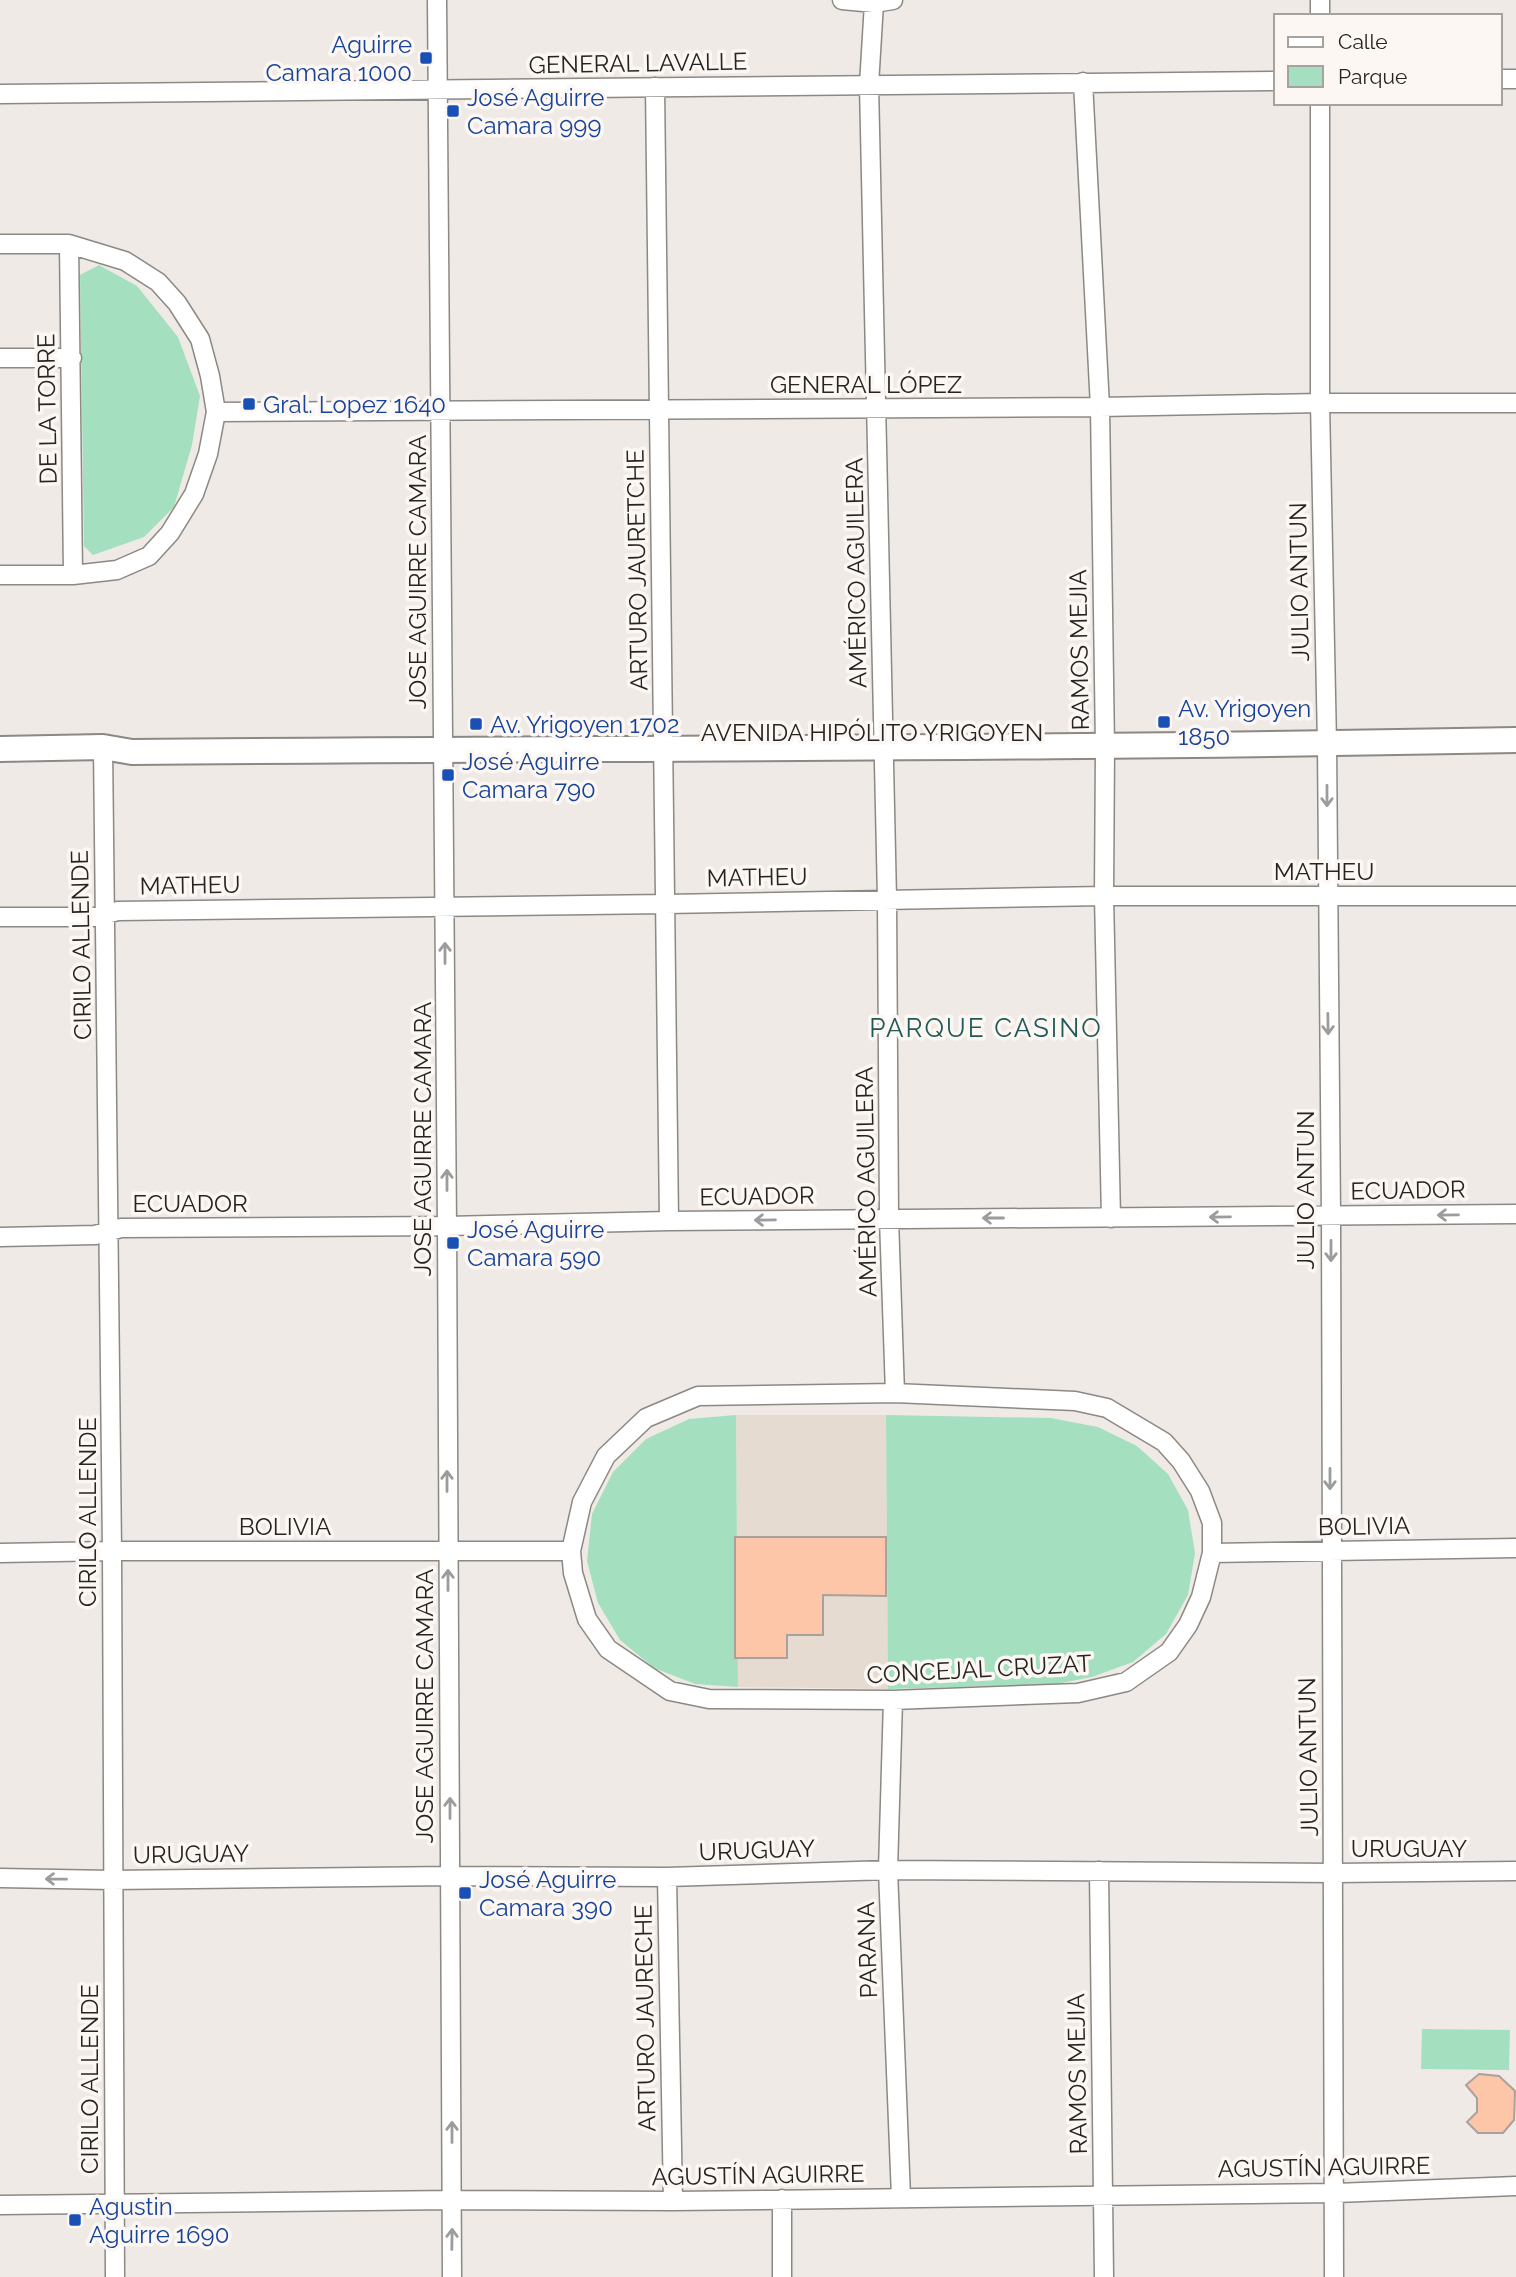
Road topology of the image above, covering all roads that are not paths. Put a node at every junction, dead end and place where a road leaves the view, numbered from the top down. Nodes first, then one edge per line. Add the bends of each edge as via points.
1 (437, 0) edge
2 (842, 0) edge
3 (893, 0) edge
4 (874, 3) junction
5 (1274, 80) edge
6 (1083, 82) junction
7 (869, 85) junction
8 (655, 87) junction
9 (439, 89) junction
10 (0, 94) edge
11 (1320, 105) edge
12 (0, 244) edge
13 (69, 244) junction
14 (0, 358) edge
15 (72, 358) junction
16 (1320, 403) junction
17 (1516, 403) edge
18 (1100, 407) junction
19 (878, 408) junction
20 (660, 409) junction
21 (216, 412) junction
22 (441, 412) junction
23 (0, 575) edge
24 (74, 575) junction
25 (1516, 724) edge
26 (1326, 736) junction
27 (664, 739) junction
28 (1105, 739) junction
29 (1516, 740) edge
30 (443, 741) junction
31 (883, 741) junction
32 (103, 747) junction
33 (0, 749) edge
34 (1104, 896) junction
35 (1327, 896) junction
36 (1516, 896) edge
37 (887, 899) junction
38 (666, 904) junction
39 (445, 906) junction
40 (106, 915) junction
41 (0, 917) edge
42 (1516, 1214) edge
43 (1331, 1216) junction
44 (1111, 1218) junction
45 (889, 1219) junction
46 (669, 1221) junction
47 (447, 1226) junction
48 (109, 1233) junction
49 (0, 1237) edge
50 (895, 1394) junction
51 (1516, 1549) edge
52 (447, 1550) junction
53 (112, 1551) junction
54 (571, 1551) junction
55 (1330, 1551) junction
56 (0, 1553) edge
57 (1212, 1553) junction
58 (893, 1700) junction
59 (888, 1870) junction
60 (1099, 1871) junction
61 (1516, 1871) edge
62 (1334, 1873) junction
63 (450, 1876) junction
64 (667, 1877) junction
65 (0, 1878) edge
66 (112, 1880) junction
67 (1516, 2186) edge
68 (1336, 2193) junction
69 (1103, 2196) junction
70 (901, 2197) junction
71 (782, 2199) junction
72 (453, 2200) junction
73 (673, 2201) junction
74 (115, 2204) junction
75 (0, 2205) edge
76 (115, 2277) edge
77 (452, 2277) edge
78 (782, 2277) edge
79 (1104, 2277) edge
80 (1334, 2277) edge

1 - 9 street, JOSE AGUIRRE CAMARA
2 - 4 street
3 - 4 street
4 - 7 street, AMÉRICO AGUILERA
5 - 6 street, GENERAL LAVALLE
6 - 7 street, GENERAL LAVALLE
6 - 18 street, RAMOS MEJIA
7 - 8 street, GENERAL LAVALLE
7 - 19 street, AMÉRICO AGUILERA
8 - 9 street, GENERAL LAVALLE
8 - 20 street, ARTURO JAURETCHE
9 - 10 street, GENERAL LAVALLE
9 - 22 street, JOSE AGUIRRE CAMARA
11 - 16 street, JULIO ANTUN
12 - 13 street
13 - 15 street, DE LA TORRE
13 - 21 street via 125,261 158,282 177,303 200,339
14 - 15 street
15 - 24 street, DE LA TORRE
16 - 17 street, GENERAL LÓPEZ
16 - 18 street, GENERAL LÓPEZ
16 - 26 street, JULIO ANTUN
18 - 19 street, GENERAL LÓPEZ
18 - 28 street, RAMOS MEJIA
19 - 20 street, GENERAL LÓPEZ
19 - 31 street, AMÉRICO AGUILERA
20 - 22 street, GENERAL LÓPEZ
20 - 27 street, ARTURO JAURETCHE
21 - 22 street, GENERAL LÓPEZ
21 - 24 street via 194,494 170,533 149,556 117,570
22 - 30 street, JOSE AGUIRRE CAMARA
23 - 24 street
25 - 26 main road, AVENIDA HIPÓLITO YRIGOYEN
26 - 28 main road, AVENIDA HIPÓLITO YRIGOYEN
26 - 29 main road, AVENIDA HIPÓLITO YRIGOYEN
26 -> 35 street, JULIO ANTUN
27 - 30 main road, AVENIDA HIPÓLITO YRIGOYEN
27 - 31 main road, AVENIDA HIPÓLITO YRIGOYEN
27 - 38 street, ARTURO JAURETCHE
28 - 31 main road, AVENIDA HIPÓLITO YRIGOYEN
28 - 34 street, RAMOS MEJIA
30 - 32 main road, AVENIDA HIPÓLITO YRIGOYEN via 132,752
30 - 39 street, JOSE AGUIRRE CAMARA
31 - 37 street, AMÉRICO AGUILERA
32 - 33 main road, AVENIDA HIPÓLITO YRIGOYEN
32 - 40 street, CIRILO ALLENDE
34 - 35 street, MATHEU
34 - 37 street, MATHEU
34 - 44 street, RAMOS MEJIA
35 - 36 street, MATHEU
35 -> 43 street, JULIO ANTUN
37 - 38 street, MATHEU
37 - 45 street, AMÉRICO AGUILERA
38 - 39 street, MATHEU
38 - 46 street, ARTURO JAURETCHE
39 - 40 street, MATHEU via 118,911
47 -> 39 street, JOSE AGUIRRE CAMARA
40 - 41 street, MATHEU
40 - 48 street, CIRILO ALLENDE
42 -> 43 street, ECUADOR
43 -> 44 street, ECUADOR
43 -> 55 street, JULIO ANTUN
44 -> 45 street, ECUADOR
45 -> 46 street, ECUADOR
45 - 50 street, AMÉRICO AGUILERA
46 - 47 street, ECUADOR
47 - 48 street, ECUADOR via 121,1228
52 -> 47 street, JOSE AGUIRRE CAMARA
48 - 49 street, ECUADOR
48 - 53 street, CIRILO ALLENDE
50 - 54 street, CONCEJAL CRUZAT via 698,1396 646,1418 606,1456 582,1502
50 - 57 street, CONCEJAL CRUZAT via 1075,1401 1107,1408 1164,1442 1181,1461 1200,1491 1212,1523
51 - 55 street, BOLIVIA
52 - 53 street, BOLIVIA
52 - 54 street, BOLIVIA
63 -> 52 street, JOSE AGUIRRE CAMARA
53 - 56 street, BOLIVIA
53 - 66 street, CIRILO ALLENDE
54 - 58 street, CONCEJAL CRUZAT via 587,1619 608,1649 670,1691 709,1699
55 - 57 street, BOLIVIA
55 - 62 street, JULIO ANTUN
57 - 58 street, CONCEJAL CRUZAT via 1188,1625 1169,1652 1126,1682 1078,1693
58 - 59 street, PARANA
59 - 60 street, URUGUAY
59 - 64 street, URUGUAY
59 - 70 street, PARANA
60 - 62 street, URUGUAY
60 - 69 street, RAMOS MEJIA
61 - 62 street, URUGUAY
62 - 68 street, JULIO ANTUN
63 - 64 street, URUGUAY
63 - 66 street, URUGUAY
72 -> 63 street, JOSE AGUIRRE CAMARA
64 - 73 street, ARTURO JAURECHE
66 -> 65 street, URUGUAY
66 - 74 street, CIRILO ALLENDE
67 - 68 street, AGUSTÍN AGUIRRE
68 - 69 street, AGUSTÍN AGUIRRE
68 - 80 street, JULIO ANTUN
69 - 70 street, AGUSTÍN AGUIRRE
69 - 79 street, RAMOS MEJIA
70 - 71 street, AGUSTÍN AGUIRRE
71 - 73 street, AGUSTÍN AGUIRRE
71 - 78 street
72 - 73 street, AGUSTÍN AGUIRRE
72 - 74 street, AGUSTÍN AGUIRRE
77 -> 72 street, JOSE AGUIRRE CAMARA
74 - 75 street, AGUSTÍN AGUIRRE
74 - 76 street, CIRILO ALLENDE

